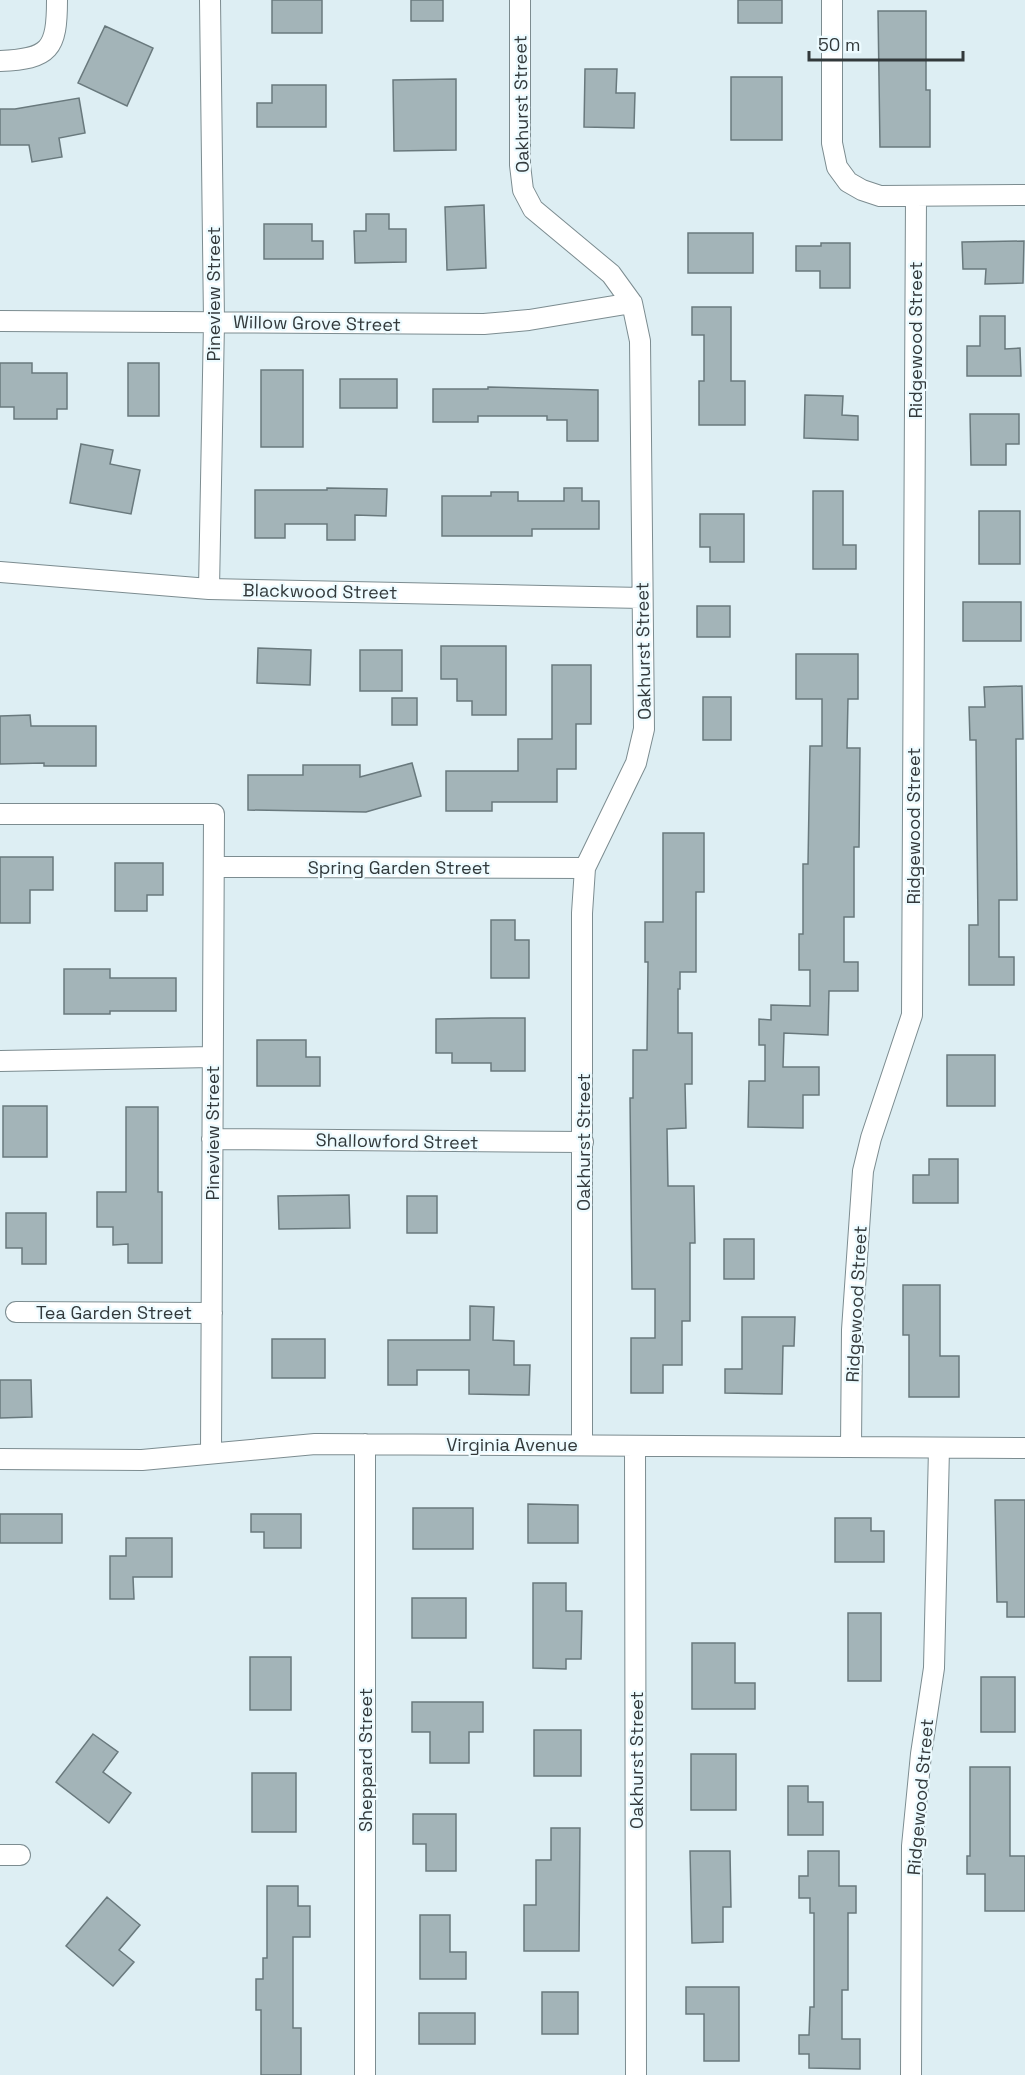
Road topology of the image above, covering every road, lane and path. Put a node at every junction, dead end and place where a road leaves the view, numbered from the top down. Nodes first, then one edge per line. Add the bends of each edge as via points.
1 (57, 0) edge
2 (210, 0) edge
3 (520, 0) edge
4 (832, 0) edge
5 (0, 61) edge
6 (1025, 195) edge
7 (916, 197) junction
8 (632, 303) junction
9 (0, 321) edge
10 (214, 322) junction
11 (0, 572) edge
12 (209, 589) junction
13 (642, 598) junction
14 (0, 814) edge
15 (214, 867) junction
16 (585, 868) junction
17 (212, 1057) junction
18 (0, 1061) edge
19 (212, 1139) junction
20 (583, 1142) junction
21 (16, 1312) dead end
22 (212, 1313) junction
23 (365, 1444) junction
24 (582, 1444) junction
25 (635, 1446) junction
26 (851, 1447) junction
27 (939, 1448) junction
28 (1025, 1448) edge
29 (211, 1452) junction
30 (0, 1459) edge
31 (366, 2075) edge
32 (636, 2075) edge
33 (911, 2075) edge

1 - 5 street via 57,25 52,43 43,54
2 - 10 street, Pineview Street
3 - 8 street, Oakhurst Street via 520,165 524,190 533,209 611,274
4 - 7 street via 832,143 837,167 848,182 880,196
6 - 7 street
7 - 26 street, Ridgewood Street via 912,1015 863,1172 852,1330
8 - 10 street, Willow Grove Street via 484,324
8 - 13 street, Oakhurst Street via 640,341
9 - 10 street, Willow Grove Street
10 - 12 street, Pineview Street
11 - 12 street, Blackwood Street
12 - 13 street, Blackwood Street
13 - 16 street, Oakhurst Street via 644,729 636,763
14 - 15 street, Pineview Street via 214,814
15 - 16 street, Spring Garden Street
15 - 17 street, Pineview Street
16 - 20 street, Oakhurst Street
17 - 18 street
17 - 19 street, Pineview Street
19 - 20 street, Shallowford Street
19 - 22 street, Pineview Street
20 - 24 street, Oakhurst Street
21 - 22 street, Tea Garden Street
22 - 29 street, Pineview Street
23 - 24 street, Virginia Avenue
23 - 29 street, Virginia Avenue
23 - 31 street, Sheppard Street
24 - 25 street, Virginia Avenue
25 - 26 street, Virginia Avenue
25 - 32 street, Oakhurst Street
26 - 27 street, Virginia Avenue
27 - 28 street, Virginia Avenue
27 - 33 street, Ridgewood Street via 934,1668 912,1846
29 - 30 street, Virginia Avenue via 142,1460

